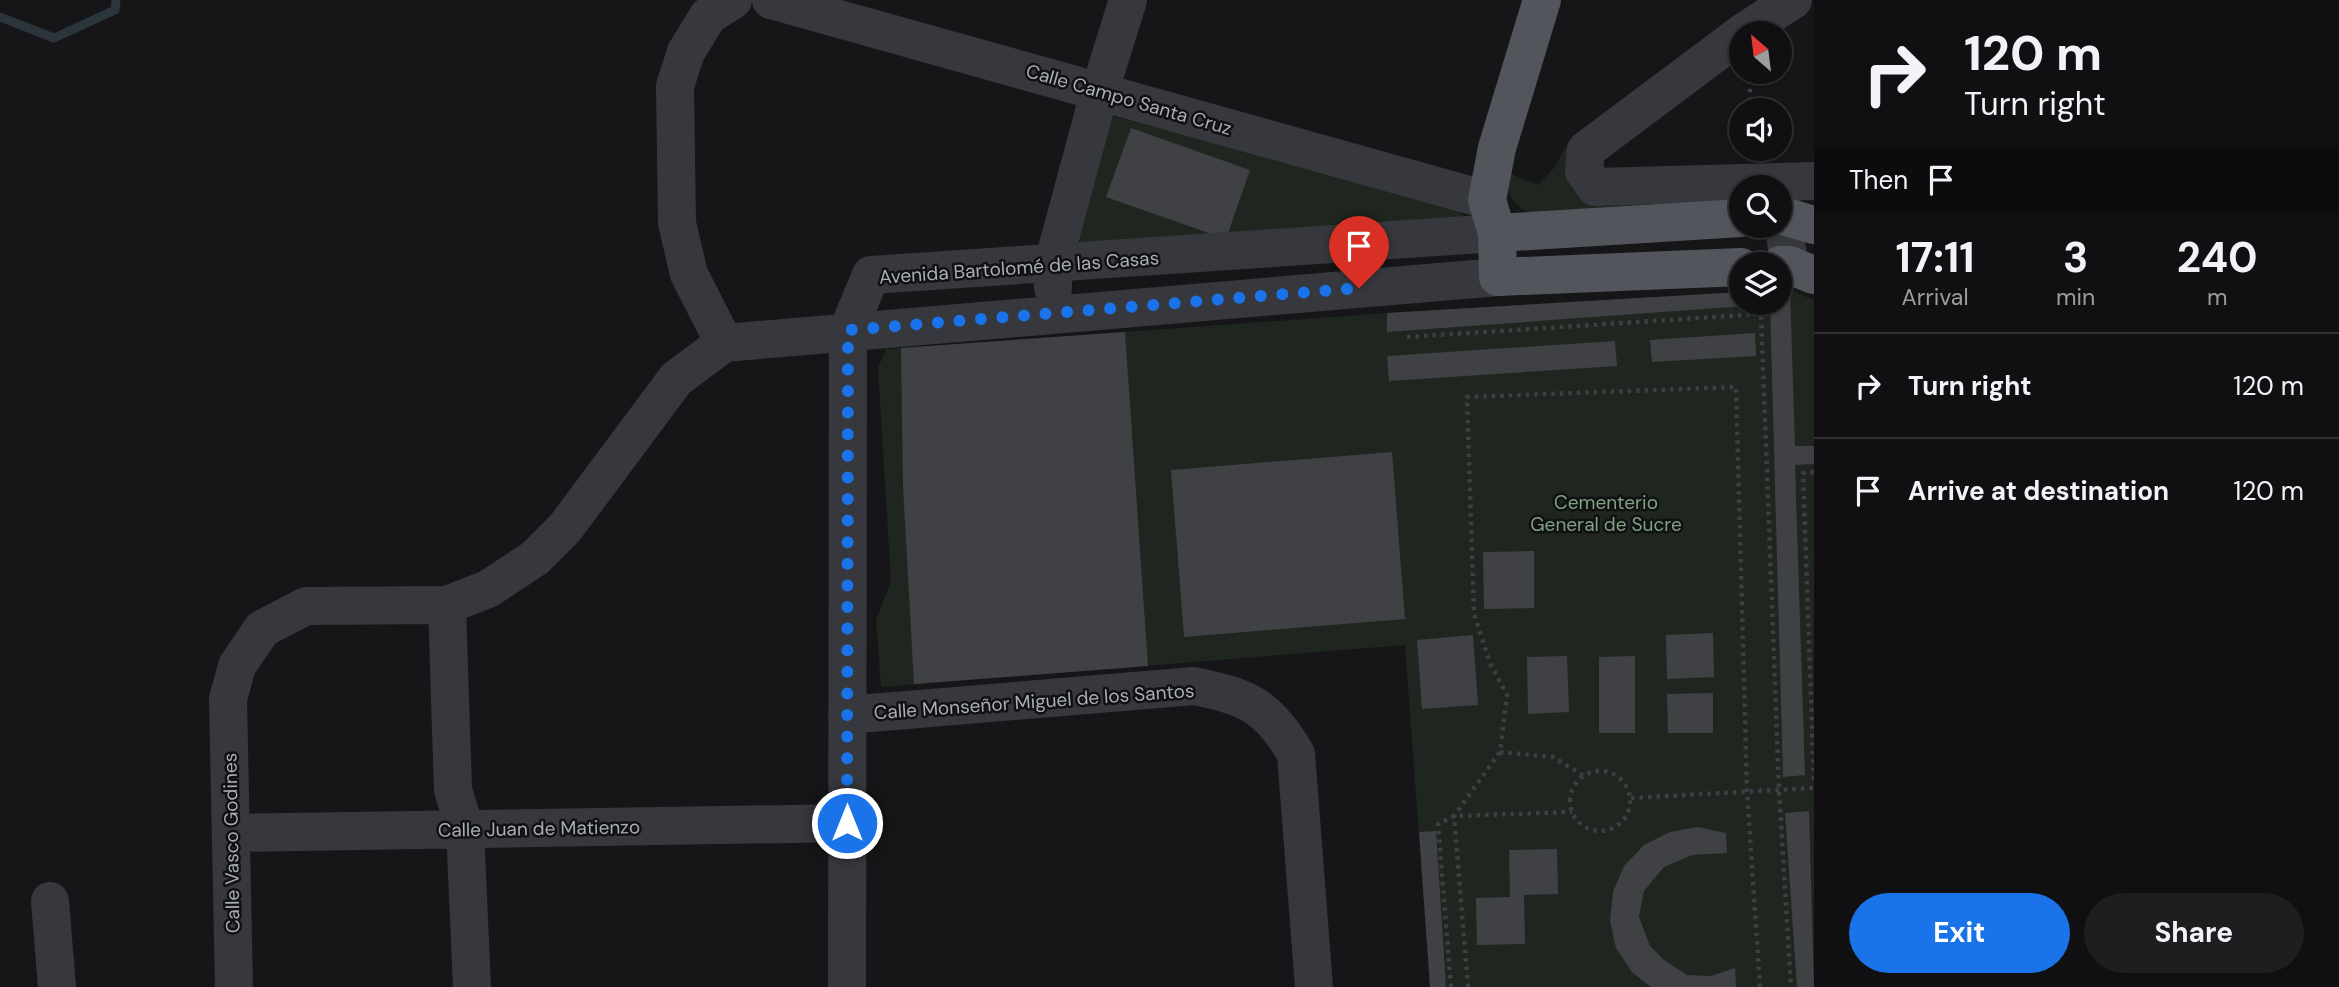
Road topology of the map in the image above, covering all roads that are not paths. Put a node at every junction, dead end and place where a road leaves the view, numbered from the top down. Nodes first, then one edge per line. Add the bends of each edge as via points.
1 (733, 0) edge
2 (771, 0) edge
3 (1128, 0) edge
4 (1542, 0) edge
5 (1745, 0) edge
6 (1793, 0) edge
7 (1744, 21) edge
8 (1769, 21) edge
9 (1729, 53) edge
10 (1100, 90) junction
11 (1729, 191) edge
12 (1492, 216) junction
13 (1729, 218) edge
14 (1792, 238) edge
15 (1053, 264) junction
16 (1729, 267) edge
17 (1794, 268) edge
18 (1498, 277) junction
19 (1053, 313) junction
20 (848, 330) junction
21 (724, 343) junction
22 (447, 605) junction
23 (847, 715) junction
24 (847, 823) junction
25 (465, 829) junction
26 (231, 833) junction
27 (50, 901) dead end
28 (57, 987) edge
29 (234, 987) edge
30 (472, 987) edge
31 (847, 987) edge
32 (1314, 987) edge

1 - 21 street via 708,16 687,52 675,86 677,223 689,274
2 - 10 street, Calle Campo Santa Cruz
3 - 10 street
4 - 12 main road via 1497,148
5 - 7 street
6 - 8 street
9 - 11 street via 1586,150 1584,171 1595,187
10 - 12 street, Calle Campo Santa Cruz
10 - 15 street
12 - 13 main road, Avenida Bartolomé de las Casas
12 - 15 street, Avenida Bartolomé de las Casas
12 - 18 main road
14 - 17 street
15 - 19 street
15 - 20 street, Avenida Bartolomé de las Casas via 871,275
16 - 18 main road
18 - 19 street
19 - 20 street
20 - 21 street
20 - 23 street
21 - 22 street via 676,379 565,528 535,558 488,589
22 - 25 street via 453,790
22 - 26 street, Calle Vasco Godines via 306,607 262,629 237,666 228,699
23 - 24 street
23 - 32 street, Calle Monseñor Miguel de los Santos via 1194,686 1256,705 1281,728 1296,754
24 - 25 street, Calle Juan de Matienzo
24 - 31 street
25 - 26 street, Calle Juan de Matienzo
25 - 30 street
26 - 29 street, Calle Vasco Godines
27 - 28 street

